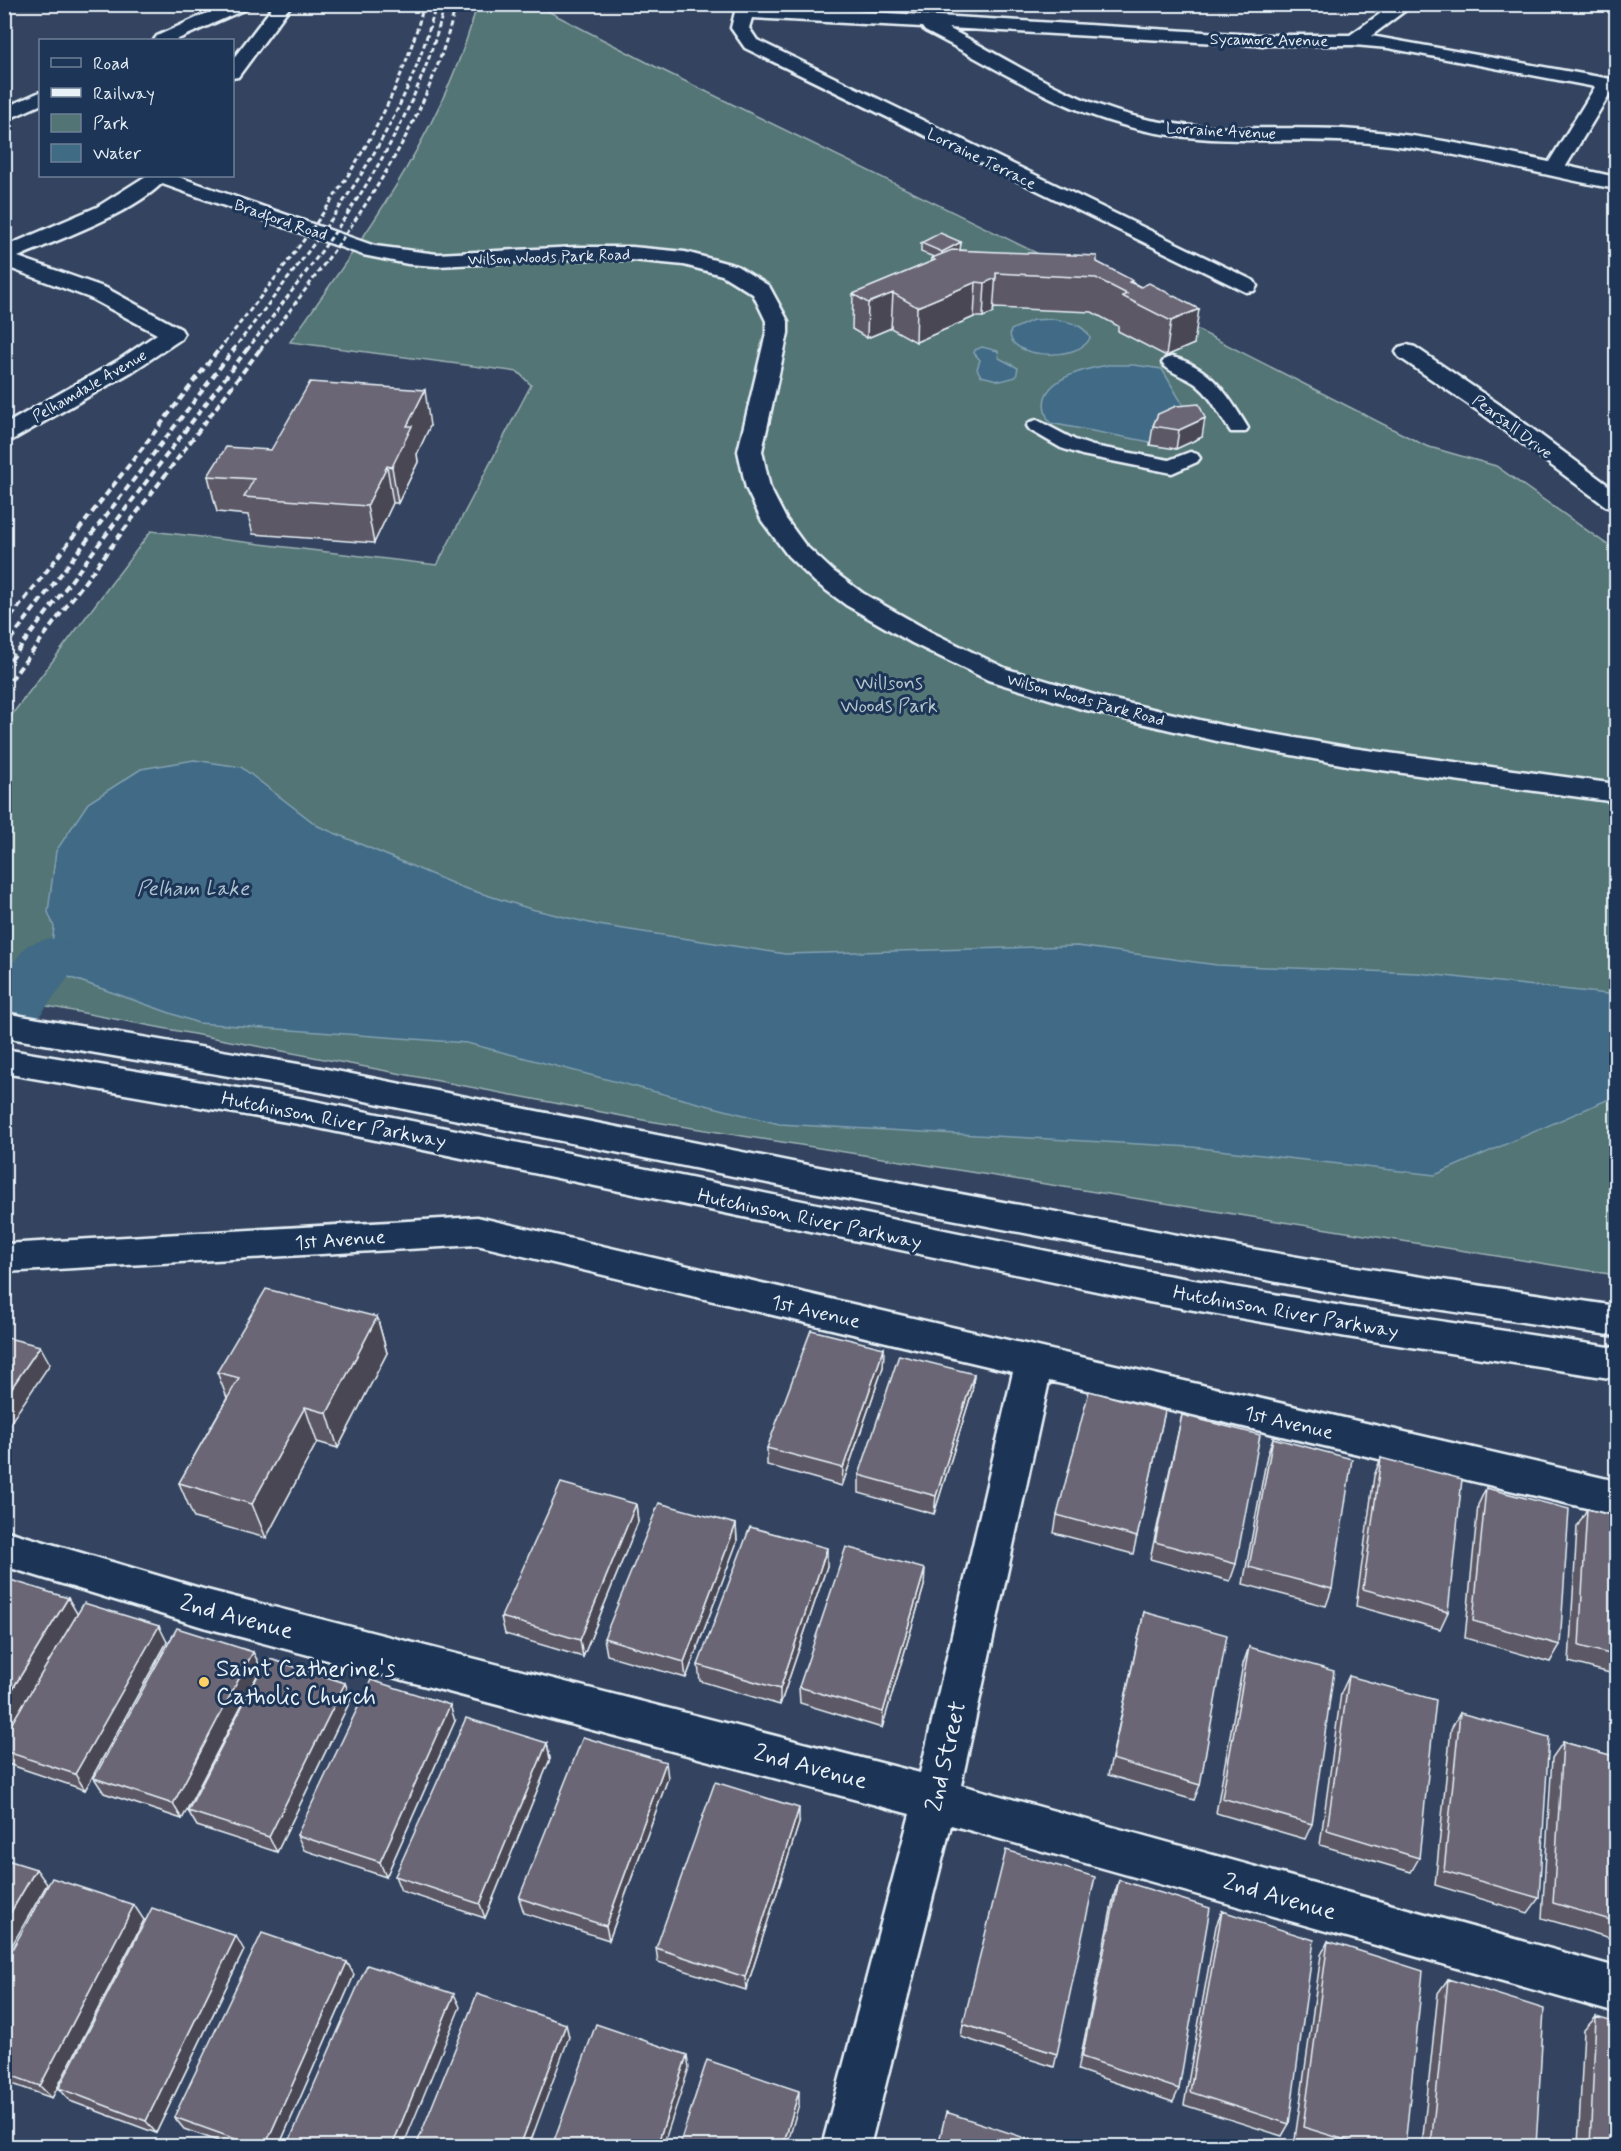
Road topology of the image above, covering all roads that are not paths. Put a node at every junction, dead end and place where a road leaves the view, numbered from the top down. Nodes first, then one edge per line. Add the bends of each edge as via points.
1 (242, 4) edge
2 (284, 4) edge
3 (1406, 4) edge
4 (745, 8) edge
5 (918, 21) junction
6 (165, 39) edge
7 (1354, 40) junction
8 (234, 70) edge
9 (1612, 84) edge
10 (39, 98) edge
11 (4, 115) edge
12 (1554, 169) junction
13 (157, 177) edge
14 (161, 177) edge
15 (1617, 183) edge
16 (370, 251) joint
17 (4, 255) edge
18 (4, 260) edge
19 (1246, 286) dead end
20 (1407, 352) dead end
21 (1172, 363) dead end
22 (1037, 426) dead end
23 (1238, 428) dead end
24 (4, 435) edge
25 (1190, 458) dead end
26 (1617, 502) edge
27 (1617, 793) edge
28 (4, 1025) edge
29 (4, 1061) edge
30 (4, 1258) edge
31 (1617, 1321) edge
32 (1034, 1362) junction
33 (1617, 1364) edge
34 (1617, 1498) edge
35 (4, 1548) edge
36 (936, 1799) junction
37 (1617, 1990) edge
38 (846, 2146) edge

1 - 6 main road
2 - 8 main road
3 - 7 main road
4 - 5 main road, Lorraine Avenue
4 - 19 main road, Lorraine Terrace via 740,28 751,44
5 - 7 main road, Sycamore Avenue via 1254,40
5 - 12 main road, Lorraine Avenue via 1076,105 1133,122 1200,132 1373,137
7 - 9 main road, Sycamore Avenue
9 - 12 main road
10 - 11 main road
12 - 15 main road, Lorraine Avenue
13 - 17 main road via 91,217
14 - 16 main road, Bradford Road
16 - 27 main road, Wilson Woods Park Road via 444,261 635,253 704,263 747,281 767,298 777,323 775,348 750,451 761,497 779,526 818,570 868,609 1011,680 1161,721 1285,745
18 - 24 main road, Pelhamdale Avenue via 98,293 173,334
20 - 26 main road, Pearsall Drive
21 - 23 street via 1205,379
22 - 25 street via 1089,451 1172,467
28 - 31 main road, Hutchinson River Parkway via 321,1080 1222,1258
29 - 33 main road, Hutchinson River Parkway via 304,1112 1149,1287
30 - 32 main road, 1st Avenue via 477,1231
32 - 34 main road, 1st Avenue
32 - 36 main road, 2nd Street
35 - 36 main road, 2nd Avenue via 203,1608
36 - 37 main road, 2nd Avenue
36 - 38 main road, 2nd Street

